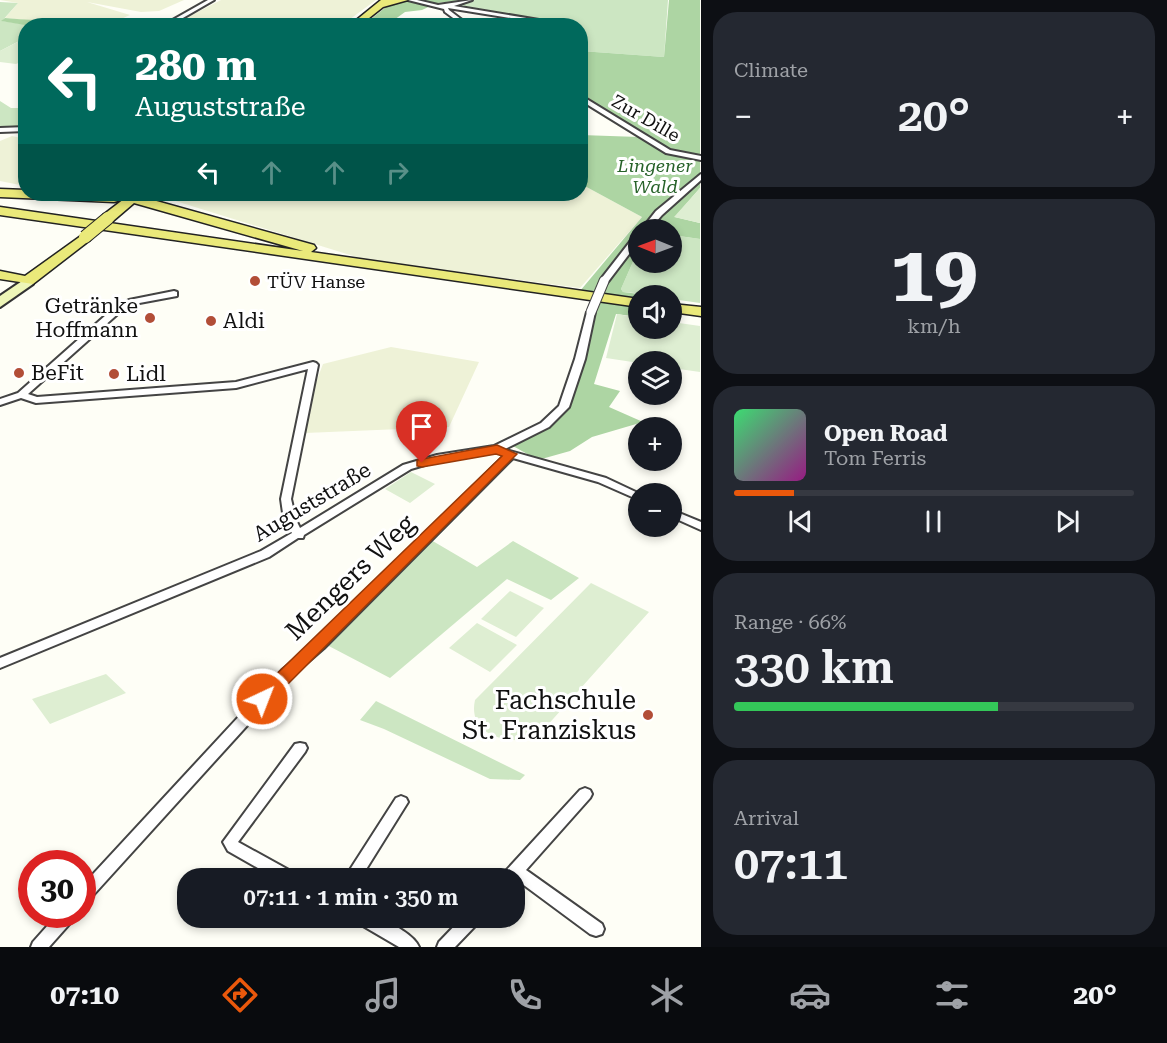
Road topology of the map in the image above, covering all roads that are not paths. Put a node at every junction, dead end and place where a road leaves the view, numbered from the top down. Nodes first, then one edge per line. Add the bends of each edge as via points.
1 (212, 0) edge
2 (404, 0) edge
3 (410, 0) edge
4 (470, 0) edge
5 (383, 3) edge
6 (447, 6) junction
7 (179, 18) edge
8 (363, 18) edge
9 (456, 18) edge
10 (523, 18) edge
11 (588, 102) edge
12 (0, 130) edge
13 (18, 131) edge
14 (700, 158) edge
15 (700, 176) edge
16 (0, 194) edge
17 (18, 195) edge
18 (128, 201) edge
19 (143, 201) edge
20 (0, 213) edge
21 (654, 219) edge
22 (628, 250) edge
23 (50, 264) junction
24 (392, 269) junction
25 (0, 274) edge
26 (28, 281) junction
27 (174, 294) dead end
28 (628, 301) edge
29 (0, 303) edge
30 (682, 309) edge
31 (700, 312) edge
32 (21, 395) junction
33 (0, 402) edge
34 (497, 449) junction
35 (511, 454) junction
36 (628, 492) edge
37 (682, 518) edge
38 (700, 527) edge
39 (299, 535) junction
40 (0, 663) edge
41 (300, 748) dead end
42 (585, 794) dead end
43 (401, 802) dead end
44 (271, 868) edge
45 (359, 868) edge
46 (518, 868) edge
47 (96, 882) edge
48 (525, 883) edge
49 (56, 928) edge
50 (382, 928) edge
51 (463, 928) edge
52 (596, 929) dead end
53 (39, 947) edge
54 (411, 947) edge
55 (445, 947) edge

1 - 7 street
2 - 5 main road
3 - 6 street
4 - 6 street
5 - 8 main road
6 - 9 street
6 - 10 street
11 - 14 street, Zur Dille via 668,152
12 - 13 street
15 - 21 street
16 - 17 main road
18 - 23 main road, bridge
19 - 24 main road
20 - 24 main road
22 - 34 street, Auguststraße, bridge via 604,281 591,312 564,407 545,425
23 - 25 main road via 32,271
23 - 26 main road
24 - 28 main road
25 - 26 main road
26 - 29 main road
27 - 32 street via 132,302 118,309
30 - 31 main road
32 - 33 street
32 - 39 street via 36,400 225,386 313,365 286,499 290,520
34 - 35 street
34 - 39 street, Auguststraße via 407,467
35 - 36 street via 602,480
35 - 47 street, Mengers Weg via 276,684
37 - 38 street
39 - 40 street, Auguststraße via 200,582
41 - 44 street via 230,842 232,847
42 - 46 street
43 - 45 street
48 - 52 street
49 - 53 street
50 - 54 street
51 - 55 street

